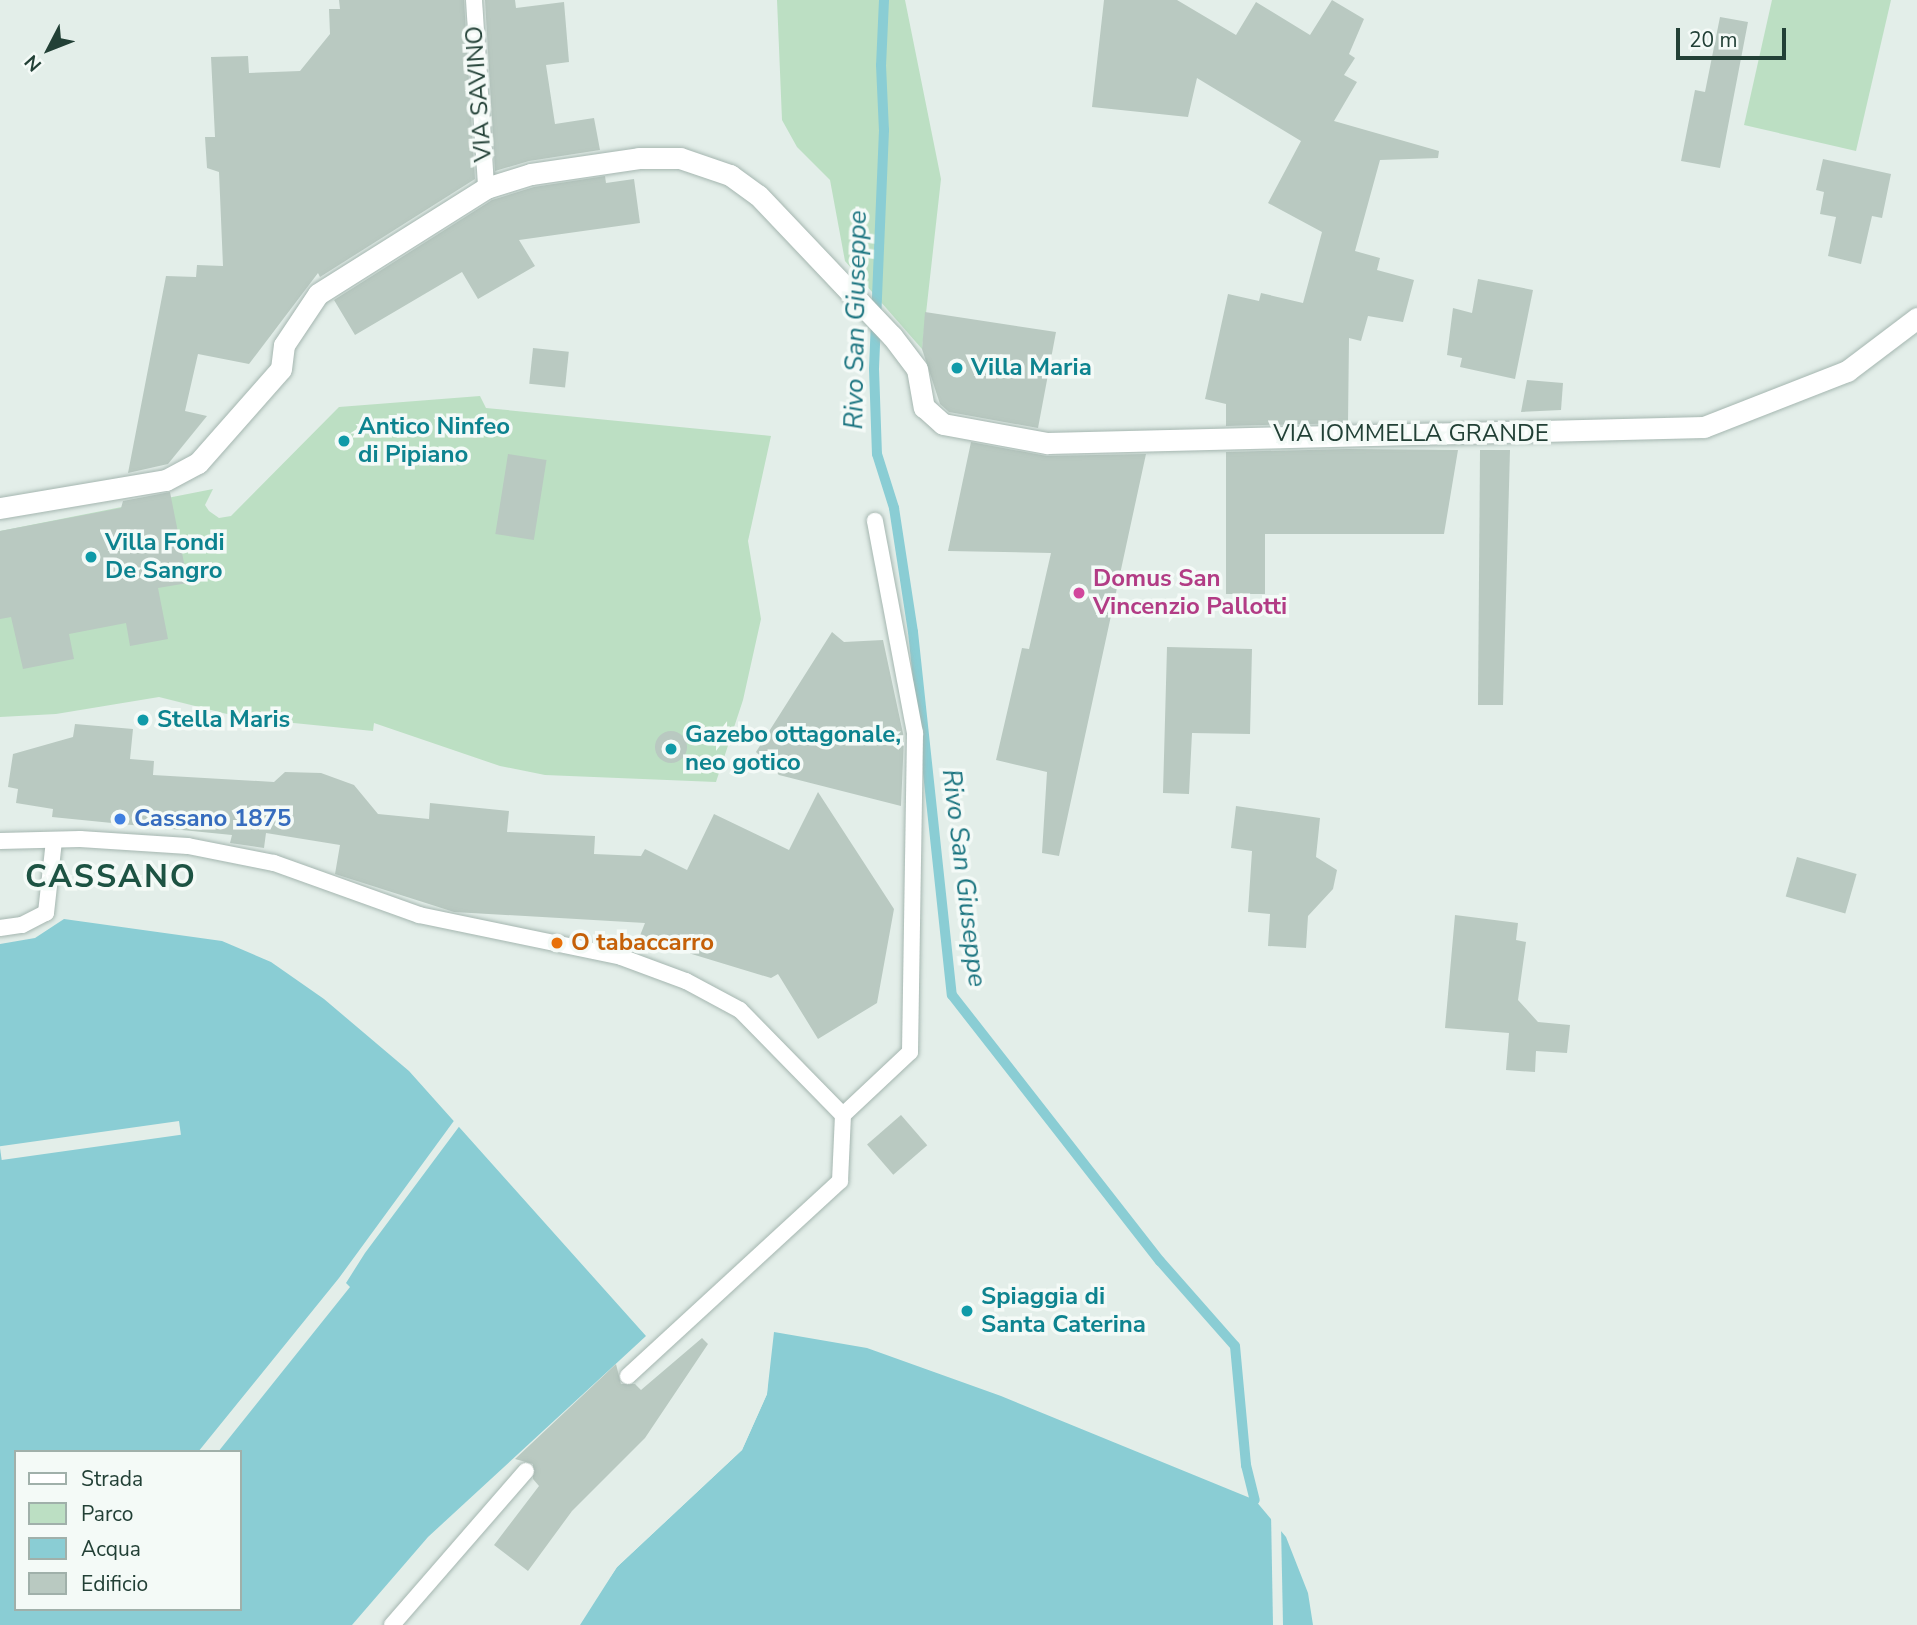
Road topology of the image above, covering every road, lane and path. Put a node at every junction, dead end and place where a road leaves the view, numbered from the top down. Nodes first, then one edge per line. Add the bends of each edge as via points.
1 (474, 0) edge
2 (486, 188) junction
3 (1917, 318) edge
4 (0, 508) edge
5 (875, 520) dead end
6 (54, 840) junction
7 (0, 841) edge
8 (0, 928) edge
9 (843, 1115) junction
10 (628, 1376) dead end
11 (526, 1471) dead end
12 (392, 1625) edge

1 - 2 lane, VIA SAVINO
2 - 3 street, VIA IOMMELLA GRANDE via 531,174 639,158 680,158 730,176 758,195 825,262 916,369 924,407 943,424 1047,443 1704,427 1847,371
2 - 4 street via 318,294 284,345 281,369 198,463 166,480
5 - 9 lane via 915,733 910,1052
6 - 7 lane
6 - 8 lane via 46,913 22,925
6 - 9 lane via 188,846 274,863 419,915 621,957 686,981 740,1010
9 - 10 lane via 840,1181
11 - 12 lane

